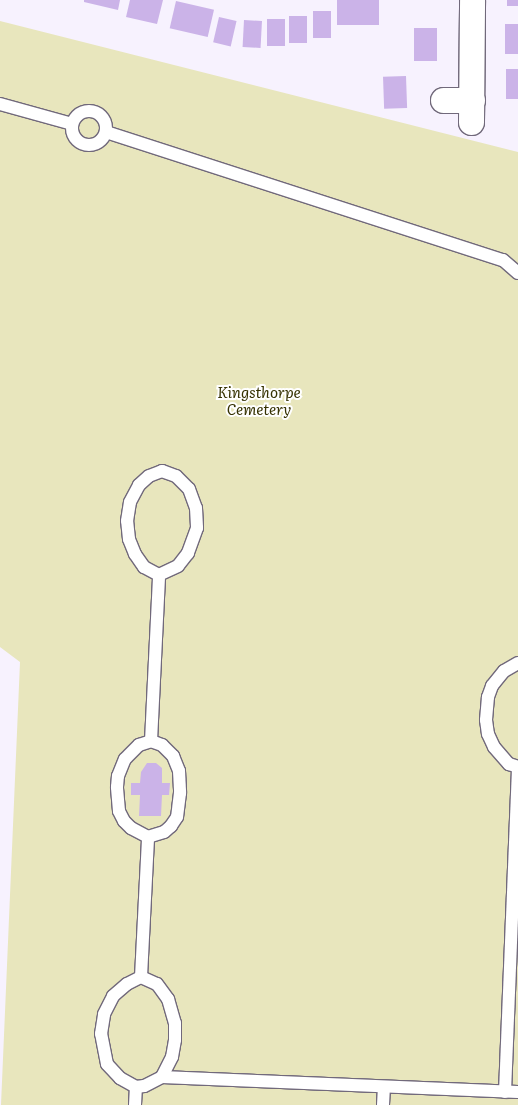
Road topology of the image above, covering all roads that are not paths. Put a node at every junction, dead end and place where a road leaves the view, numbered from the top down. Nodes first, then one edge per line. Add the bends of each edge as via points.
1 (472, 0) edge
2 (443, 100) dead end
3 (0, 104) edge
4 (72, 124) junction
5 (106, 132) junction
6 (518, 273) edge
7 (159, 575) junction
8 (518, 663) edge
9 (151, 741) junction
10 (518, 767) edge
11 (148, 837) junction
12 (142, 977) junction
13 (162, 1077) junction
14 (136, 1086) junction
15 (384, 1087) junction
16 (512, 1092) edge
17 (135, 1105) edge
18 (384, 1105) edge

1 - 2 street via 471,111
3 - 4 lane
4 - 5 lane via 72,134 85,145 100,142
4 - 5 lane via 78,114 90,110 101,115
5 - 6 lane via 503,260
7 - 7 lane via 144,567 135,554 127,520 130,502 139,485 162,471 176,476 189,489 196,508 197,528 188,553 178,566
7 - 9 lane
8 - 10 lane via 504,671 492,686 486,720 494,747 502,757
9 - 11 lane via 139,745 125,759 117,787 119,811 124,821
9 - 11 lane via 162,745 173,756 179,772 180,793 177,817 171,826
10 - 16 lane
11 - 12 lane
12 - 13 lane via 161,989 176,1022 172,1057
12 - 14 lane via 113,996 104,1014 101,1034 107,1064 120,1078
13 - 14 lane via 144,1086
13 - 15 lane
14 - 17 lane
15 - 16 lane
15 - 18 lane

